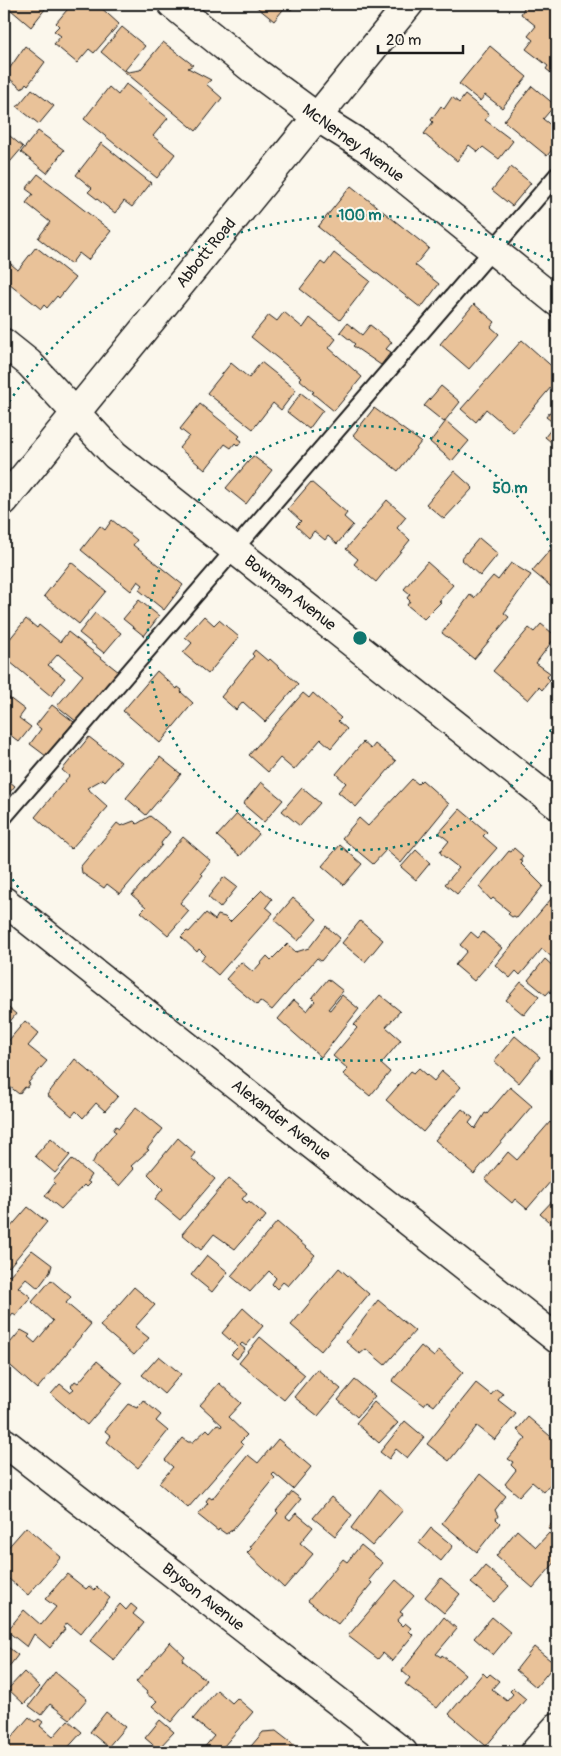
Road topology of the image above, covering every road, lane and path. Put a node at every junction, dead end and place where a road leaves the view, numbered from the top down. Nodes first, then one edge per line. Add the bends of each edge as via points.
1 (172, 4) edge
2 (409, 4) edge
3 (317, 117) junction
4 (557, 175) edge
5 (492, 251) junction
6 (557, 302) edge
7 (4, 343) edge
8 (76, 413) junction
9 (4, 502) edge
10 (235, 550) junction
11 (557, 805) edge
12 (4, 817) edge
13 (4, 901) edge
14 (557, 1339) edge
15 (4, 1442) edge
16 (557, 1727) edge
17 (403, 1752) edge
18 (535, 1752) edge

1 - 3 street, McNerney Avenue
2 - 3 street, Abbott Road
3 - 5 street, McNerney Avenue via 368,149
3 - 8 street, Abbott Road
4 - 5 lane
5 - 6 street, McNerney Avenue
5 - 10 lane
7 - 8 street, Bowman Avenue via 29,363
8 - 9 street, Abbott Road
8 - 10 street, Bowman Avenue via 115,455
10 - 11 street, Bowman Avenue
10 - 12 lane
13 - 14 street, Alexander Avenue
15 - 17 street, Bryson Avenue
16 - 18 street

